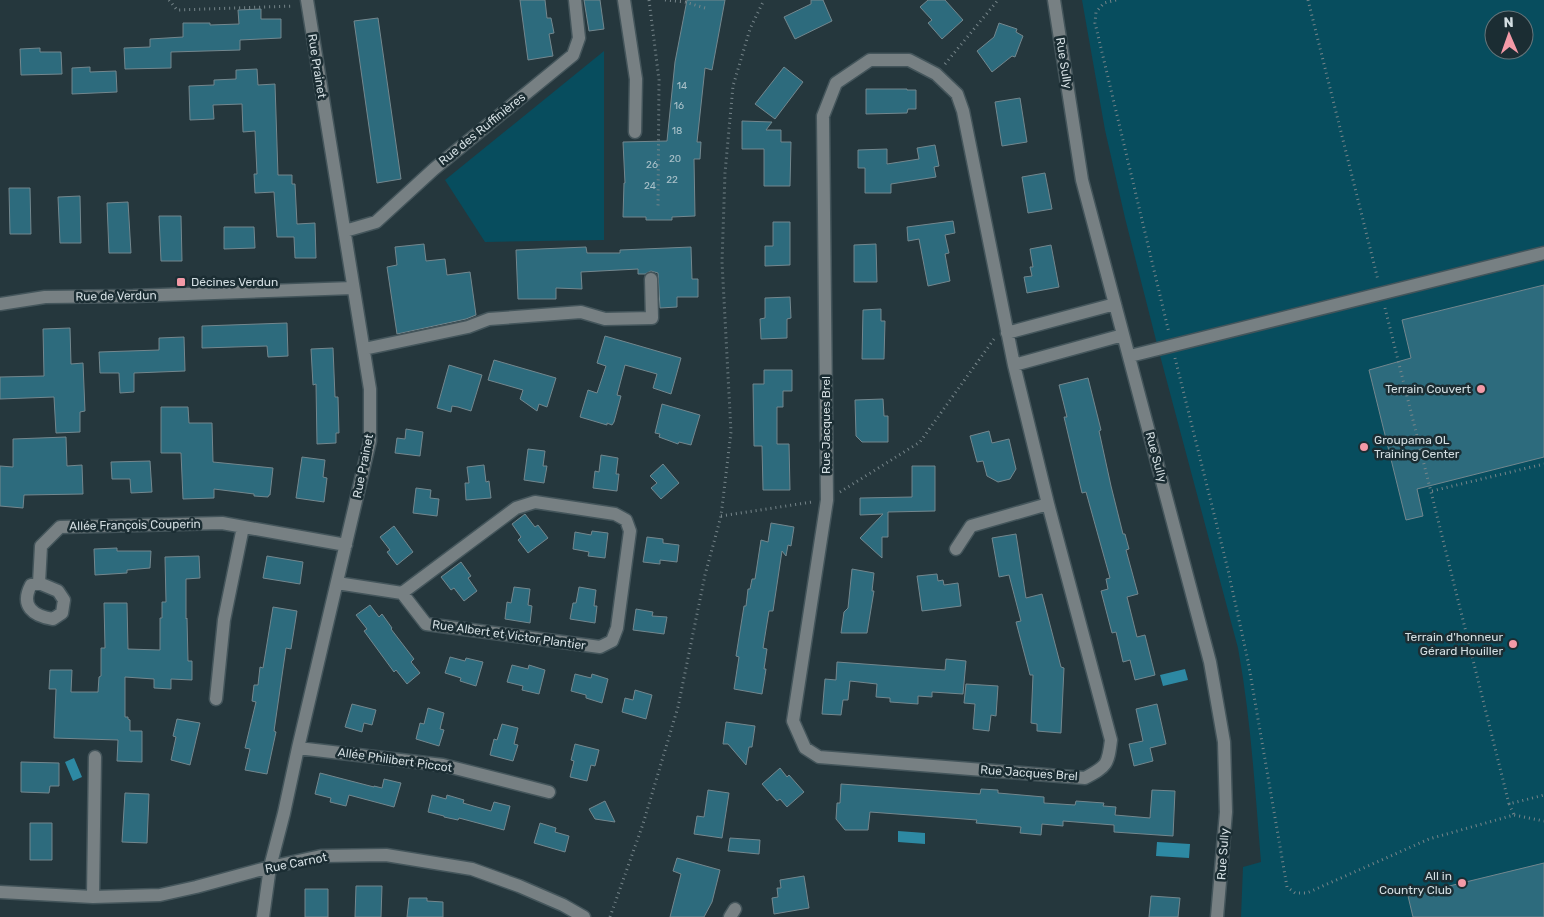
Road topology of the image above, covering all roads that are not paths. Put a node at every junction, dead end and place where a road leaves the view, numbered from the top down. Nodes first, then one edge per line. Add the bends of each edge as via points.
1 (575, 0) edge
2 (624, 0) edge
3 (1054, 0) edge
4 (307, 3) edge
5 (635, 132) dead end
6 (345, 231) junction
7 (1544, 253) edge
8 (651, 279) dead end
9 (353, 288) junction
10 (0, 304) edge
11 (1115, 304) junction
12 (1007, 333) junction
13 (1123, 336) junction
14 (364, 349) junction
15 (1130, 356) junction
16 (1014, 365) junction
17 (1048, 504) junction
18 (243, 527) junction
19 (346, 545) junction
20 (956, 549) dead end
21 (39, 583) dead end
22 (337, 583) junction
23 (402, 593) junction
24 (216, 699) dead end
25 (298, 748) junction
26 (95, 757) dead end
27 (549, 792) dead end
28 (270, 866) junction
29 (0, 892) edge
30 (94, 897) junction
31 (263, 917) edge
32 (584, 917) edge
33 (1217, 917) edge

1 - 6 street, Rue des Ruffinières via 578,38 573,55 434,169 376,222
2 - 5 street via 636,79
3 - 11 street, Rue Sully via 1082,180
4 - 6 street, Rue Prainet
6 - 9 street, Rue Prainet
7 - 15 street
8 - 14 street via 652,318 605,319 580,312 489,319 468,327
9 - 10 street, Rue de Verdun via 45,297
9 - 14 street, Rue Prainet
11 - 12 street
11 - 13 street, Rue Sully
12 - 16 street, Rue Jacques Brel
12 - 17 street, Rue Jacques Brel via 957,94 936,74 909,60 870,60 836,83 824,116 827,500 793,721 805,748 819,757 1085,778 1103,769 1109,758 1111,740
13 - 15 street, Rue Sully
13 - 16 street
14 - 19 street, Rue Prainet via 370,389 370,441
15 - 33 street, Rue Sully via 1210,662 1224,742 1226,812
16 - 17 street, Rue Jacques Brel
17 - 20 street via 971,526
18 - 19 street, Allée François Couperin
18 - 21 street, Allée François Couperin via 222,523 60,527 41,546
18 - 24 street via 224,620
19 - 22 street, Rue Prainet
22 - 23 street
22 - 25 street, Rue Prainet
23 - 23 street, Rue Albert et Victor Plantier via 516,508 535,502 615,514 626,520 630,531 617,628 612,641 600,647 426,624
25 - 27 street, Allée Philibert Piccot via 443,765
25 - 28 street, Rue Prainet
26 - 30 street
28 - 30 street, Rue Carnot via 160,895
28 - 31 street, Rue Prainet
28 - 32 street, Rue Carnot via 321,856 386,855 472,869 519,886
29 - 30 street, Rue Carnot

